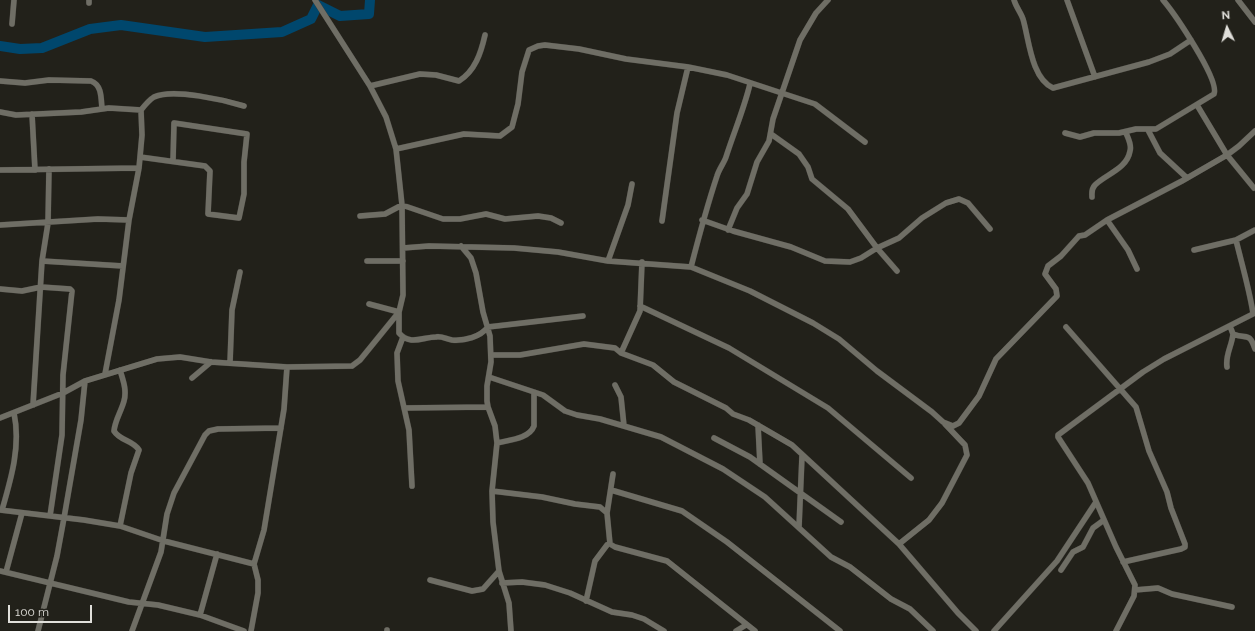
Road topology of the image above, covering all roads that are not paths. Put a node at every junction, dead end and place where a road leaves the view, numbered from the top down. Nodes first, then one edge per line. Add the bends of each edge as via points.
1 (14, 0) edge
2 (315, 0) edge
3 (828, 0) edge
4 (1014, 0) edge
5 (1067, 0) edge
6 (1163, 0) edge
7 (1238, 0) edge
8 (1255, 22) edge
9 (12, 24) dead end
10 (485, 35) dead end
11 (1191, 40) junction
12 (688, 67) junction
13 (1095, 77) junction
14 (0, 81) edge
15 (750, 84) junction
16 (370, 86) junction
17 (782, 94) junction
18 (1197, 105) junction
19 (244, 106) dead end
20 (102, 109) junction
21 (142, 110) junction
22 (0, 112) edge
23 (32, 114) junction
24 (1148, 130) junction
25 (1255, 131) edge
26 (1126, 132) junction
27 (1065, 133) dead end
28 (771, 134) junction
29 (865, 142) dead end
30 (396, 149) junction
31 (172, 153) junction
32 (1227, 154) junction
33 (140, 157) junction
34 (165, 160) junction
35 (173, 161) junction
36 (139, 168) junction
37 (0, 170) edge
38 (35, 170) junction
39 (49, 170) junction
40 (1187, 178) junction
41 (632, 184) dead end
42 (1254, 188) edge
43 (1092, 197) dead end
44 (402, 205) junction
45 (360, 216) dead end
46 (129, 220) junction
47 (702, 220) junction
48 (1107, 220) junction
49 (662, 221) dead end
50 (48, 223) junction
51 (561, 223) dead end
52 (0, 225) edge
53 (990, 229) dead end
54 (728, 230) junction
55 (1255, 230) edge
56 (1236, 240) junction
57 (462, 246) junction
58 (403, 248) junction
59 (877, 248) junction
60 (1194, 250) dead end
61 (403, 261) junction
62 (608, 261) junction
63 (42, 262) junction
64 (367, 262) dead end
65 (642, 262) junction
66 (123, 266) junction
67 (691, 267) junction
68 (1137, 269) dead end
69 (897, 271) dead end
70 (240, 272) dead end
71 (41, 287) junction
72 (0, 289) edge
73 (369, 304) dead end
74 (640, 306) junction
75 (399, 312) junction
76 (1254, 313) edge
77 (583, 316) dead end
78 (1230, 326) junction
79 (488, 327) junction
80 (1066, 327) dead end
81 (1233, 334) junction
82 (403, 338) junction
83 (1255, 350) edge
84 (621, 353) junction
85 (491, 355) junction
86 (212, 362) junction
87 (230, 363) junction
88 (287, 367) junction
89 (1227, 367) dead end
90 (120, 370) junction
91 (105, 374) junction
92 (489, 377) junction
93 (192, 378) dead end
94 (84, 381) junction
95 (615, 386) dead end
96 (1120, 388) junction
97 (63, 392) junction
98 (534, 392) junction
99 (33, 405) junction
100 (488, 407) junction
101 (404, 408) junction
102 (14, 413) junction
103 (0, 418) edge
104 (943, 422) junction
105 (758, 425) junction
106 (624, 426) junction
107 (281, 428) junction
108 (714, 438) dead end
109 (497, 443) junction
110 (802, 456) junction
111 (760, 464) junction
112 (614, 474) dead end
113 (911, 478) dead end
114 (412, 486) dead end
115 (611, 490) junction
116 (492, 491) junction
117 (799, 491) junction
118 (1096, 502) junction
119 (1, 510) edge
120 (22, 512) junction
121 (607, 513) junction
122 (50, 516) junction
123 (64, 518) junction
124 (1104, 520) junction
125 (841, 522) dead end
126 (120, 526) junction
127 (799, 527) junction
128 (164, 541) junction
129 (900, 544) junction
130 (607, 545) dead end
131 (217, 554) junction
132 (1123, 562) junction
133 (254, 564) junction
134 (1062, 570) dead end
135 (499, 571) junction
136 (3, 572) edge
137 (430, 580) dead end
138 (49, 583) junction
139 (502, 583) junction
140 (1135, 590) junction
141 (586, 601) junction
142 (143, 602) junction
143 (1232, 607) dead end
144 (200, 615) junction
145 (746, 625) junction
146 (38, 631) edge
147 (132, 631) edge
148 (244, 631) edge
149 (251, 631) edge
150 (511, 631) edge
151 (664, 631) edge
152 (736, 631) edge
153 (755, 631) edge
154 (840, 631) edge
155 (933, 631) edge
156 (976, 631) edge
157 (994, 631) edge
158 (1116, 631) edge

1 - 9 street
2 - 16 street
3 - 17 street via 816,13 800,40
4 - 13 street via 1023,18 1032,58 1048,86 1059,88
5 - 13 street
6 - 11 street
7 - 8 street
10 - 16 street via 474,66 459,81 420,74
11 - 13 street via 1183,47 1156,59
11 - 18 street via 1216,89 1214,94
12 - 15 street via 727,75
12 - 30 street via 626,59 579,49 538,46 529,50 526,59 512,127 500,136 464,134
12 - 49 street via 677,114
14 - 20 street via 91,81 99,87
15 - 17 street
15 - 47 street
16 - 30 street via 386,117
17 - 28 street via 773,119
17 - 29 street via 815,104
18 - 24 street via 1159,128
18 - 32 street
19 - 21 street via 209,96 164,94 154,97
20 - 21 street
20 - 23 street
21 - 33 street
22 - 23 street
23 - 38 street
24 - 26 street
24 - 40 street via 1160,153
25 - 32 street
26 - 27 street via 1101,132 1080,137
26 - 43 street via 1130,145 1129,155 1113,173 1095,185
28 - 54 street via 757,162 748,194 737,208
28 - 59 street via 799,154 812,178 848,209
30 - 44 street
31 - 34 street
31 - 35 street
31 - 35 street via 174,123 247,134 244,194 239,218 208,214 210,171 205,166
32 - 40 street
32 - 42 street
33 - 34 street
33 - 36 street
34 - 35 street
36 - 39 street
36 - 46 street
37 - 38 street
38 - 39 street
39 - 50 street
40 - 48 street
41 - 62 street via 628,205
44 - 45 street via 385,214
44 - 51 street via 443,219 486,214 505,219 538,216
44 - 58 street
46 - 50 street via 98,219
46 - 66 street
47 - 54 street
47 - 67 street
48 - 68 street via 1128,250
48 - 104 street via 1085,235 1079,236 1048,266 1045,274 1057,293 1054,300 996,359 979,396 959,424 953,426
50 - 52 street
50 - 63 street
53 - 59 street via 968,202 959,199 946,203 922,218 899,238
54 - 59 street via 791,247 825,261 855,260
55 - 56 street
56 - 60 street
56 - 76 street
57 - 58 street
57 - 62 street via 535,250
57 - 79 street via 471,258 476,273 481,306
58 - 61 street
59 - 69 street
61 - 64 street
61 - 75 street via 403,295
62 - 65 street
63 - 66 street
63 - 71 street
65 - 67 street
65 - 74 street
66 - 91 street via 120,300
67 - 104 street via 750,291 813,323 839,339 877,372
70 - 87 street via 232,310
71 - 72 street via 22,291
71 - 97 street via 70,289 72,292
71 - 99 street
73 - 75 street
74 - 84 street
74 - 113 street via 729,348 828,408
75 - 82 street via 398,328
75 - 88 street via 360,360 352,366
76 - 78 street
77 - 79 street
78 - 81 street
78 - 96 street via 1164,359
79 - 82 street via 483,333 468,339 452,340 437,336 418,340
79 - 85 street
80 - 96 street
81 - 83 street via 1249,336
81 - 89 street via 1226,359
82 - 101 street via 397,353 398,381
84 - 85 street via 615,348 584,344 520,355
84 - 105 street via 652,365 674,382
85 - 92 street
86 - 87 street
86 - 90 street via 180,357 157,358
86 - 93 street
87 - 88 street
88 - 107 street
90 - 91 street
90 - 126 street via 125,389 124,401 115,421 114,431 139,450 131,473
91 - 94 street
92 - 98 street
92 - 100 street
94 - 97 street
94 - 123 street via 81,420
95 - 106 street via 622,404
96 - 118 street via 1058,436 1088,483
96 - 132 street via 1136,407 1149,451 1186,544 1181,549
97 - 99 street
97 - 122 street via 62,435
98 - 106 street via 543,395 565,411
98 - 109 street via 532,430 528,434
99 - 102 street
100 - 101 street
100 - 109 street via 495,426
101 - 114 street via 409,430
102 - 103 street
102 - 119 street via 18,430 16,445 11,480
104 - 129 street via 965,445 967,456 930,520
105 - 110 street via 792,445
105 - 111 street
106 - 127 street via 661,437 723,469 765,497
107 - 128 street via 209,431 174,493 167,514
107 - 133 street via 264,530
108 - 111 street
109 - 116 street
110 - 117 street
110 - 129 street
111 - 117 street
112 - 115 street
115 - 121 street
115 - 154 street via 682,511 727,542
116 - 121 street via 600,507
116 - 135 street
117 - 125 street
117 - 127 street
118 - 124 street
118 - 157 street via 1056,561
119 - 120 street
120 - 122 street
120 - 136 street
121 - 145 street via 610,544 667,561
122 - 123 street
123 - 126 street
123 - 138 street
124 - 132 street
124 - 134 street via 1093,528 1083,547 1073,552
126 - 128 street
127 - 155 street via 831,557 850,567 891,599 910,609
128 - 131 street
128 - 142 street
129 - 156 street
130 - 141 street via 595,561
131 - 133 street
131 - 144 street
132 - 140 street
133 - 149 street via 258,593
135 - 137 street via 483,589 472,591
135 - 139 street
136 - 138 street
138 - 142 street via 129,602
138 - 146 street
139 - 141 street via 546,585
139 - 150 street via 509,603
140 - 143 street via 1158,588 1172,594
140 - 158 street
141 - 151 street via 612,612 644,619
142 - 144 street
142 - 147 street
144 - 148 street
145 - 152 street
145 - 153 street

